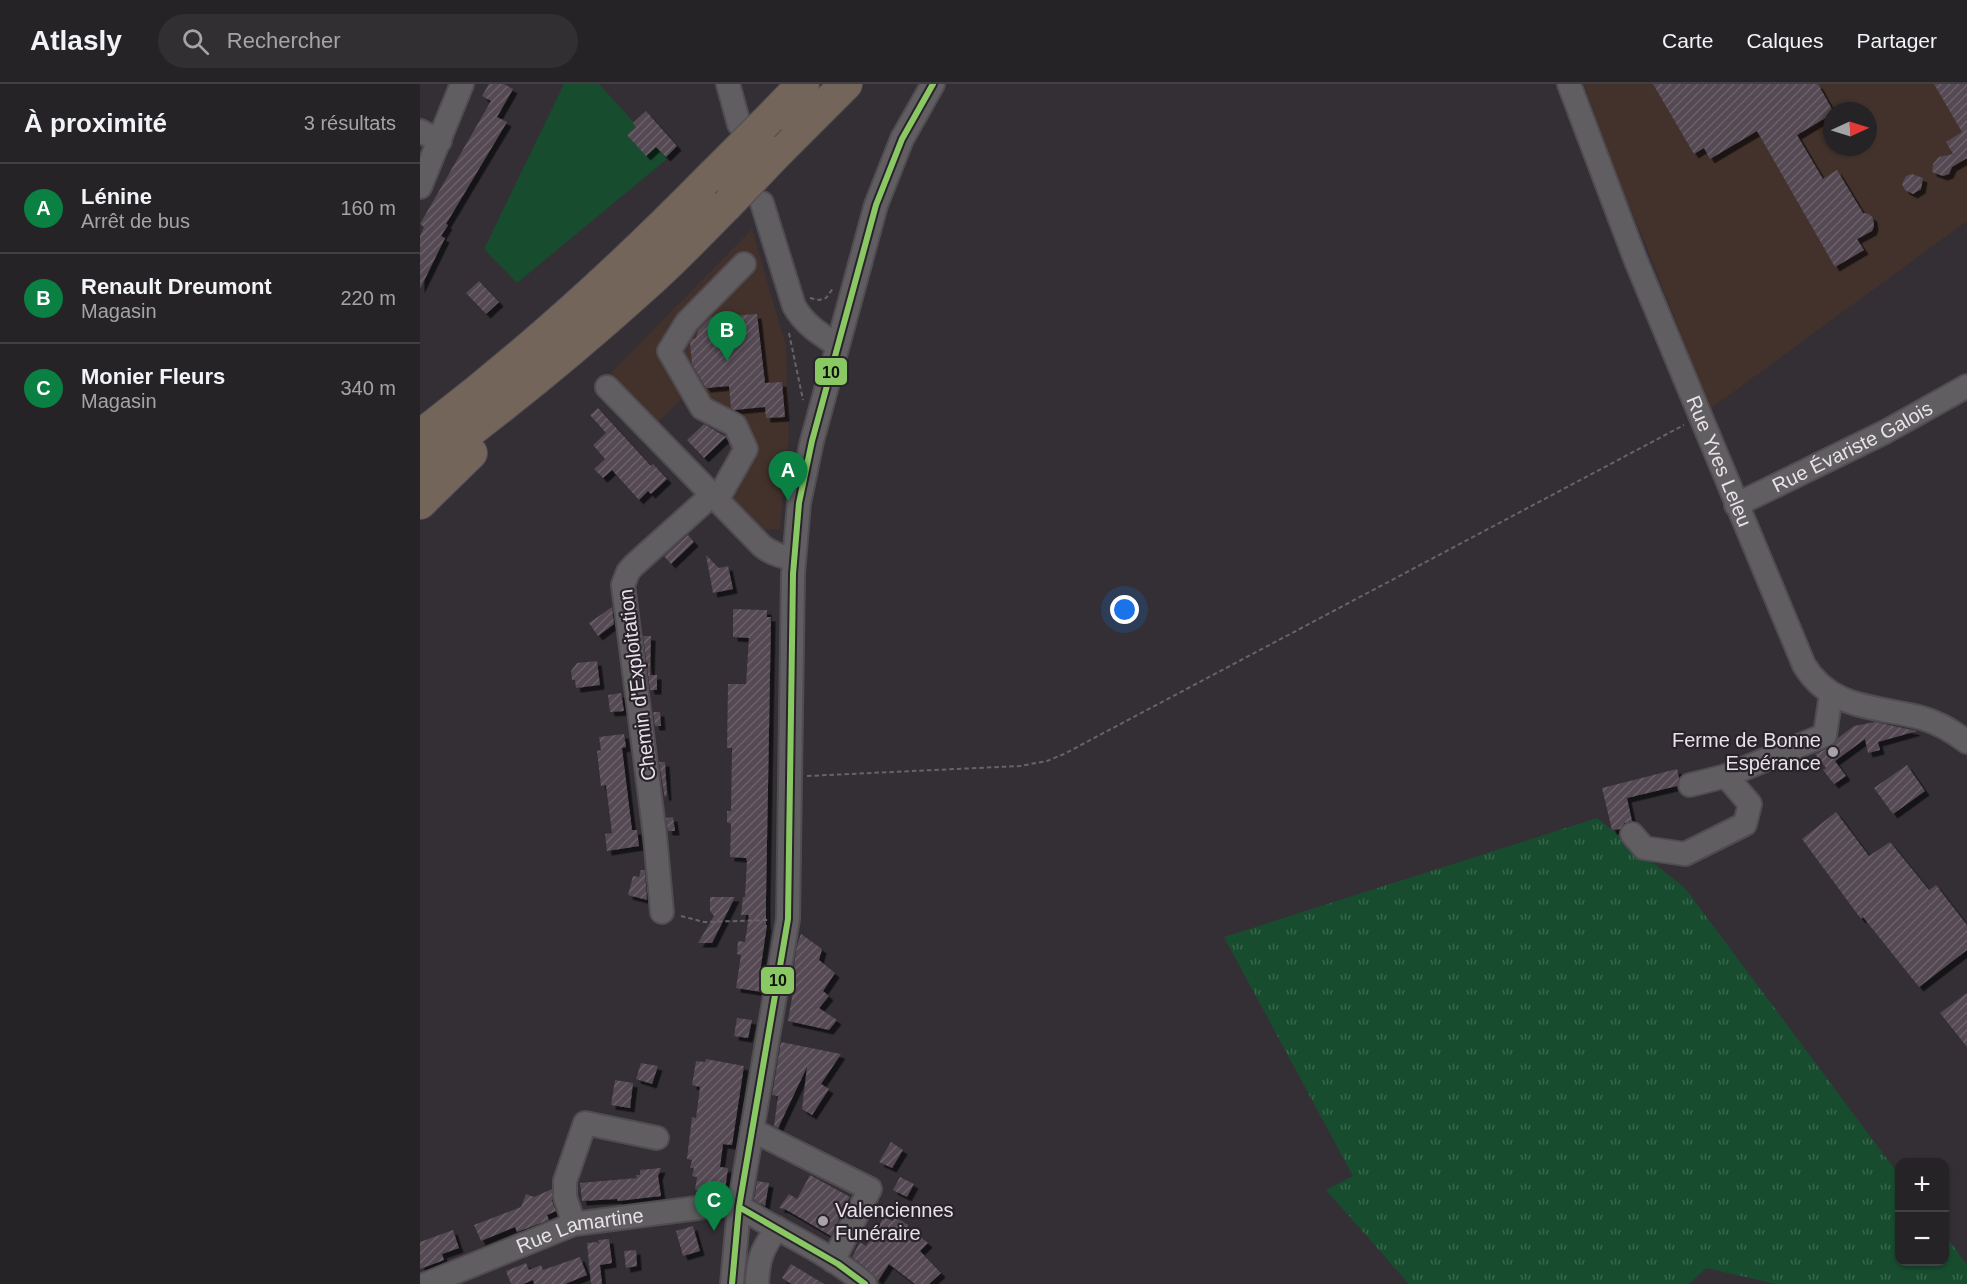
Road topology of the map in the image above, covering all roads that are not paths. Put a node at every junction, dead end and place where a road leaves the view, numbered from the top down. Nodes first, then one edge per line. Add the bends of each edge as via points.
1 (462, 84) edge
2 (728, 84) edge
3 (802, 84) edge
4 (846, 84) edge
5 (933, 84) edge
6 (1569, 84) edge
7 (739, 124) dead end
8 (430, 136) edge
9 (420, 187) edge
10 (762, 203) dead end
11 (744, 264) dead end
12 (837, 345) junction
13 (564, 356) junction
14 (1967, 386) edge
15 (607, 387) dead end
16 (420, 436) edge
17 (420, 470) edge
18 (714, 498) junction
19 (420, 503) edge
20 (1736, 505) junction
21 (794, 558) junction
22 (1831, 694) junction
23 (1967, 742) edge
24 (1726, 776) junction
25 (1690, 785) dead end
26 (1632, 834) dead end
27 (662, 912) road end
28 (752, 1130) junction
29 (657, 1138) dead end
30 (739, 1207) junction
31 (574, 1224) junction
32 (768, 1224) junction
33 (734, 1254) junction
34 (833, 1261) junction
35 (426, 1284) edge
36 (732, 1284) edge
37 (757, 1284) edge
38 (865, 1284) edge

1 - 8 street
2 - 7 street
3 - 16 highway, bridge via 632,255 547,332
4 - 13 highway, bridge via 643,288
5 - 12 street via 902,139 881,188
6 - 20 street, Rue Yves Leleu via 1631,250
8 - 9 street
10 - 12 street via 794,306 811,328
11 - 18 street, Chemin d'Exploitation via 687,322 669,351 702,408 735,425 746,448
12 - 21 street via 807,459
13 - 17 highway
13 - 19 highway via 513,414
14 - 20 street, Rue Évariste Galois via 1885,432
15 - 18 street
18 - 21 street via 770,552
18 - 27 street, Chemin d'Exploitation via 633,566 624,585
20 - 22 street, Rue Yves Leleu via 1804,665 1818,685
21 - 28 street via 788,919
22 - 23 street, Rue Yves Leleu via 1929,720
22 - 24 street via 1825,735
24 - 25 street
24 - 26 street via 1750,804 1745,824 1685,854 1644,848
28 - 30 street
28 - 34 street via 870,1189
29 - 31 street via 585,1122 565,1181 565,1197
30 - 31 street, Rue Lamartine via 722,1204
30 - 32 street
30 - 33 street
31 - 35 street, Rue Lamartine
32 - 33 street via 744,1233
32 - 34 street
32 - 37 street
33 - 36 street
34 - 38 street

